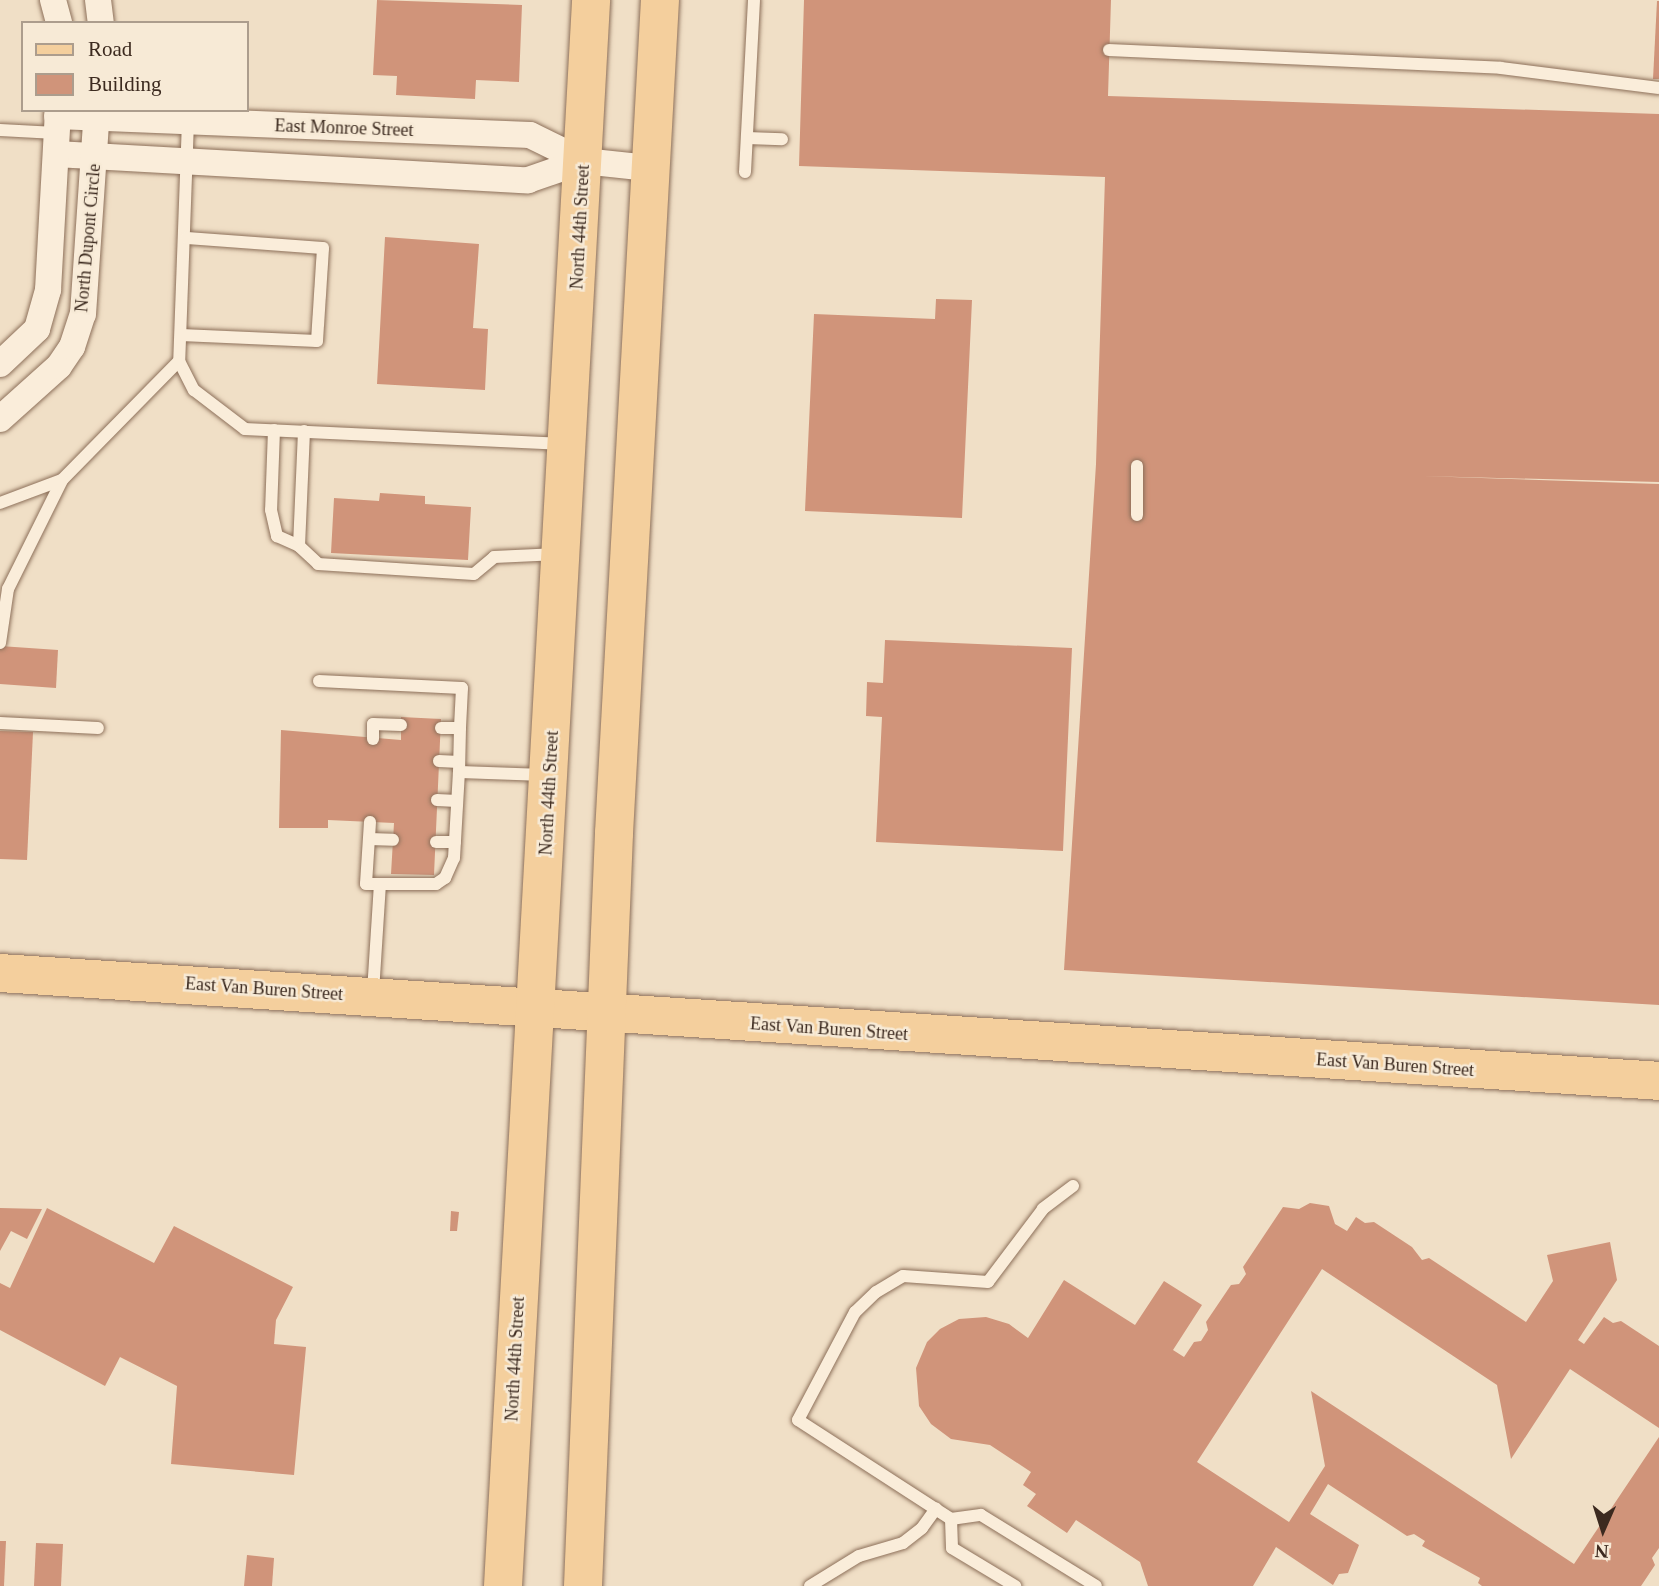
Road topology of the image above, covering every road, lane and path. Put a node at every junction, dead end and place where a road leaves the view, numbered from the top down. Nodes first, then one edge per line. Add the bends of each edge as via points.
1 (53, 0) edge
2 (98, 0) edge
3 (591, 0) edge
4 (660, 0) edge
5 (754, 0) edge
6 (58, 21) edge
7 (101, 21) edge
8 (1109, 50) dead end
9 (1659, 88) edge
10 (97, 114) edge
11 (188, 121) junction
12 (57, 128) edge
13 (0, 130) edge
14 (747, 138) junction
15 (782, 139) dead end
16 (95, 156) junction
17 (189, 161) junction
18 (583, 161) junction
19 (649, 168) junction
20 (745, 173) dead end
21 (187, 238) junction
22 (181, 335) junction
23 (179, 361) junction
24 (0, 364) edge
25 (0, 419) edge
26 (274, 430) junction
27 (304, 431) junction
28 (568, 444) junction
29 (1138, 466) dead end
30 (62, 480) junction
31 (0, 503) edge
32 (1137, 515) dead end
33 (299, 546) junction
34 (561, 554) junction
35 (0, 643) edge
36 (319, 681) dead end
37 (0, 723) edge
38 (401, 725) dead end
39 (441, 727) dead end
40 (99, 728) dead end
41 (460, 728) junction
42 (373, 739) dead end
43 (439, 761) dead end
44 (459, 767) junction
45 (550, 776) junction
46 (437, 800) dead end
47 (457, 800) junction
48 (370, 822) dead end
49 (369, 839) junction
50 (393, 840) dead end
51 (436, 842) dead end
52 (455, 842) junction
53 (380, 884) junction
54 (0, 973) edge
55 (372, 996) junction
56 (537, 1012) junction
57 (607, 1015) junction
58 (1659, 1081) edge
59 (1073, 1186) dead end
60 (936, 1509) junction
61 (951, 1519) junction
62 (503, 1586) edge
63 (583, 1586) edge
64 (811, 1586) edge
65 (1014, 1586) edge
66 (1096, 1586) edge

1 - 6 street
2 - 7 street
3 - 18 main road, North 44th Street
4 - 19 main road
5 - 14 lane
8 - 9 lane via 1502,68
10 - 11 street, East Monroe Street
10 - 12 street, East Monroe Street
10 - 16 street, North Dupont Circle
11 - 17 lane
11 - 18 street, East Monroe Street via 530,135
12 - 13 lane
12 - 16 street, East Monroe Street
12 - 24 street, North Dupont Circle via 48,290 37,329
14 - 15 lane
14 - 20 lane
16 - 17 street, East Monroe Street
16 - 25 street, North Dupont Circle via 88,278 72,348 38,387
17 - 18 street, East Monroe Street via 528,180
17 - 21 lane
18 - 19 street, East Monroe Street
18 - 28 main road, North 44th Street
19 - 57 main road
21 - 22 lane
21 - 22 lane via 323,248 317,341
22 - 23 lane
23 - 26 lane via 194,390 245,429
23 - 30 lane
26 - 27 lane
26 - 33 lane via 271,510 277,536
27 - 28 lane
27 - 33 lane
28 - 34 main road, North 44th Street
29 - 32 lane
30 - 31 lane
30 - 35 lane via 8,589
33 - 34 lane via 317,565 474,574 494,558
34 - 45 main road, North 44th Street
36 - 41 lane via 462,688
37 - 40 lane
38 - 42 lane via 373,724
39 - 41 lane
41 - 44 lane
43 - 44 lane
44 - 45 lane
44 - 47 lane
45 - 56 main road, North 44th Street
46 - 47 lane
47 - 52 lane
48 - 49 lane
49 - 50 lane
49 - 53 lane via 366,884
51 - 52 lane
52 - 53 lane via 454,858 436,884
53 - 55 lane
54 - 55 main road, East Van Buren Street
55 - 56 main road, East Van Buren Street
56 - 57 main road, East Van Buren Street
56 - 62 main road, North 44th Street
57 - 58 main road, East Van Buren Street
57 - 63 main road
59 - 60 lane via 1043,1209 988,1282 903,1276 876,1292 855,1312 798,1420
60 - 61 lane
60 - 64 lane via 903,1543 859,1556
61 - 65 lane via 952,1548
61 - 66 lane via 981,1515

